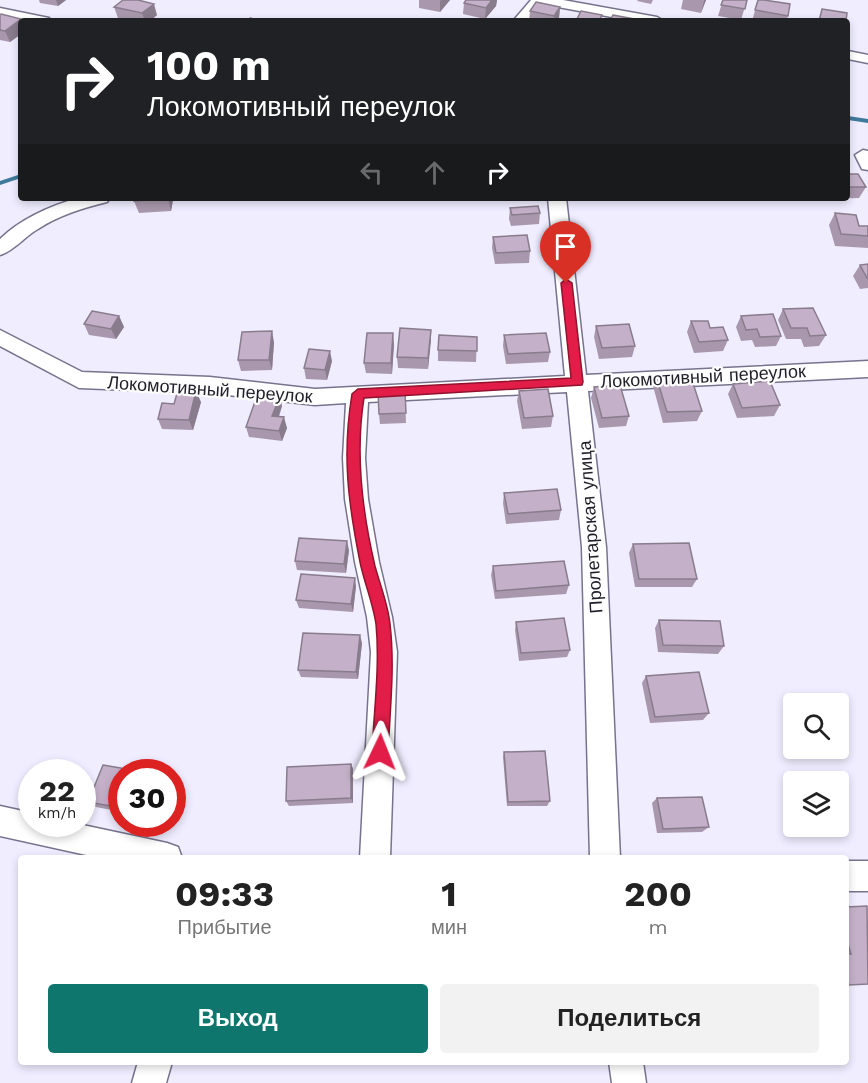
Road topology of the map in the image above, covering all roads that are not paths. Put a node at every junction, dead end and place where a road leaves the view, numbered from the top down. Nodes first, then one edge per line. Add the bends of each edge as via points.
1 (539, 0) edge
2 (0, 12) edge
3 (29, 18) edge
4 (523, 18) edge
5 (640, 18) edge
6 (850, 55) edge
7 (868, 59) edge
8 (92, 201) edge
9 (557, 201) edge
10 (0, 249) edge
11 (0, 337) edge
12 (868, 369) edge
13 (577, 382) junction
14 (358, 394) junction
15 (0, 822) edge
16 (153, 855) edge
17 (375, 855) edge
18 (605, 855) edge
19 (849, 876) edge
20 (868, 876) edge
21 (154, 1065) edge
22 (626, 1065) edge
23 (149, 1083) edge
24 (629, 1083) edge

1 - 4 street
1 - 5 street
2 - 3 street
6 - 7 street
8 - 10 street via 54,213 15,234
9 - 13 street, Пролетарская улица
11 - 14 street, Локомотивный переулок via 79,380 210,385 315,397
12 - 13 street, Локомотивный переулок
13 - 14 street, Локомотивный переулок
13 - 18 street, Пролетарская улица via 594,547
14 - 17 street via 352,430 355,496 383,621
15 - 16 street
19 - 20 street
21 - 23 street
22 - 24 street

